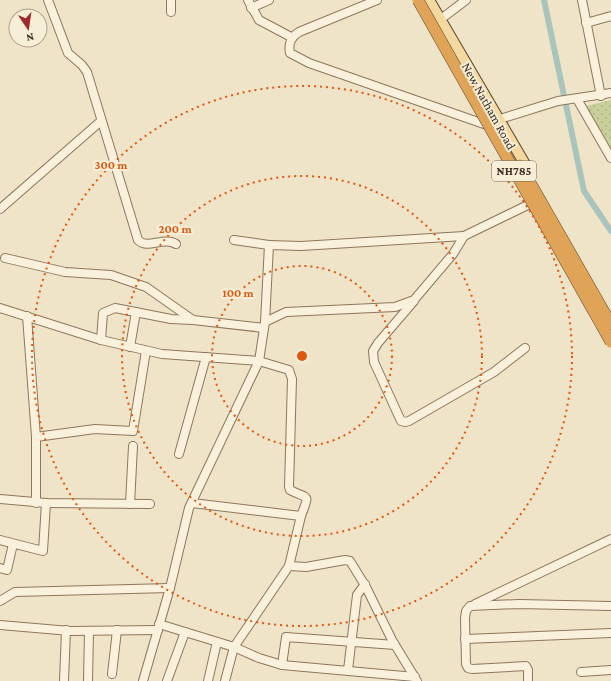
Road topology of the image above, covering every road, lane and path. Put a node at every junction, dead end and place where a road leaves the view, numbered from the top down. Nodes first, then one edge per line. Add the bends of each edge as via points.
1 (48, 0) edge
2 (171, 0) edge
3 (269, 0) edge
4 (414, 0) edge
5 (418, 0) edge
6 (425, 0) edge
7 (429, 0) edge
8 (466, 0) edge
9 (582, 0) edge
10 (374, 1) edge
11 (250, 4) edge
12 (171, 12) dead end
13 (611, 16) edge
14 (441, 19) junction
15 (586, 23) junction
16 (429, 26) junction
17 (291, 37) junction
18 (611, 93) edge
19 (601, 96) junction
20 (573, 99) junction
21 (498, 120) junction
22 (101, 122) junction
23 (484, 124) junction
24 (611, 158) edge
25 (544, 197) junction
26 (528, 204) junction
27 (0, 209) edge
28 (464, 236) junction
29 (234, 240) dead end
30 (176, 244) dead end
31 (269, 245) junction
32 (5, 258) dead end
33 (414, 300) junction
34 (0, 308) edge
35 (136, 312) junction
36 (611, 314) edge
37 (27, 316) junction
38 (193, 320) junction
39 (611, 324) edge
40 (265, 325) junction
41 (609, 339) edge
42 (102, 340) junction
43 (130, 347) junction
44 (525, 348) dead end
45 (611, 350) edge
46 (146, 351) junction
47 (206, 357) junction
48 (259, 361) junction
49 (36, 437) junction
50 (133, 446) dead end
51 (179, 454) dead end
52 (0, 499) edge
53 (36, 503) junction
54 (46, 503) junction
55 (192, 503) junction
56 (130, 504) junction
57 (150, 504) dead end
58 (301, 516) junction
59 (611, 539) edge
60 (0, 540) edge
61 (13, 544) junction
62 (289, 566) junction
63 (0, 568) edge
64 (365, 584) junction
65 (170, 588) junction
66 (0, 601) edge
67 (470, 606) junction
68 (611, 606) edge
69 (0, 625) edge
70 (159, 627) junction
71 (66, 630) junction
72 (117, 630) junction
73 (89, 631) junction
74 (186, 632) junction
75 (611, 633) edge
76 (465, 639) junction
77 (217, 642) junction
78 (351, 642) junction
79 (395, 645) junction
80 (234, 647) junction
81 (282, 665) junction
82 (348, 670) junction
83 (611, 670) edge
84 (581, 672) dead end
85 (112, 674) dead end
86 (416, 679) edge
87 (64, 681) edge
88 (88, 681) edge
89 (143, 681) edge
90 (167, 681) edge
91 (208, 681) edge
92 (225, 681) edge
93 (528, 681) edge

1 - 22 street via 68,53 87,72
2 - 12 street
3 - 11 street
4 - 16 main road, New Natham Road
5 - 41 highway, NH785, bridge
6 - 39 highway, NH785, bridge
7 - 14 main road, New Natham Road
8 - 14 street
9 - 15 street
10 - 17 street
11 - 17 street via 259,20
13 - 15 street
14 - 16 street
14 - 21 main road, New Natham Road
15 - 19 street
16 - 23 main road, New Natham Road
17 - 23 street via 289,49 293,56
18 - 19 street
19 - 20 street
20 - 21 street via 558,101
20 - 24 street
21 - 23 street
21 - 25 main road, New Natham Road
22 - 27 street
22 - 30 street via 138,240 146,244 169,240
23 - 26 main road, New Natham Road
25 - 26 street
25 - 36 main road, New Natham Road
26 - 28 street
26 - 41 main road, New Natham Road
28 - 31 street via 301,246
28 - 33 street via 453,254
29 - 31 street
31 - 40 street
32 - 38 street via 65,272 111,275 146,287
33 - 40 street via 395,307 286,312
33 - 44 street via 373,351 374,362 401,421 409,421 494,372
34 - 37 street
35 - 38 street via 171,319
35 - 42 street via 115,308 103,313
35 - 43 street
37 - 42 street
37 - 49 street
38 - 40 street
40 - 48 street
41 - 45 main road, New Natham Road
42 - 43 street
43 - 46 street
46 - 47 street
46 - 49 street via 133,431 95,429
47 - 48 street
47 - 51 street
48 - 55 street
48 - 58 street via 289,370 292,374 289,487 290,490 306,497
49 - 53 street
50 - 56 street
52 - 53 street
53 - 54 street
54 - 56 street
54 - 61 street via 43,551
55 - 58 street
55 - 65 street
56 - 57 street
58 - 62 street
59 - 67 street
60 - 61 street
61 - 63 street via 7,570
62 - 64 street via 306,567 345,560 354,565
62 - 80 street
64 - 78 street via 357,596
64 - 79 street
65 - 66 street via 15,592
65 - 70 street
67 - 68 street
67 - 76 street via 466,611
69 - 71 street
70 - 72 street
70 - 74 street
70 - 89 street
71 - 73 street
71 - 87 street
72 - 73 street
72 - 85 street
73 - 88 street
74 - 77 street
74 - 90 street
75 - 76 street
76 - 93 street via 468,668 526,666
77 - 80 street
77 - 91 street
78 - 79 street
78 - 81 street via 286,637
78 - 82 street
79 - 86 street
80 - 81 street
80 - 92 street
81 - 82 street
82 - 86 street
83 - 84 street

